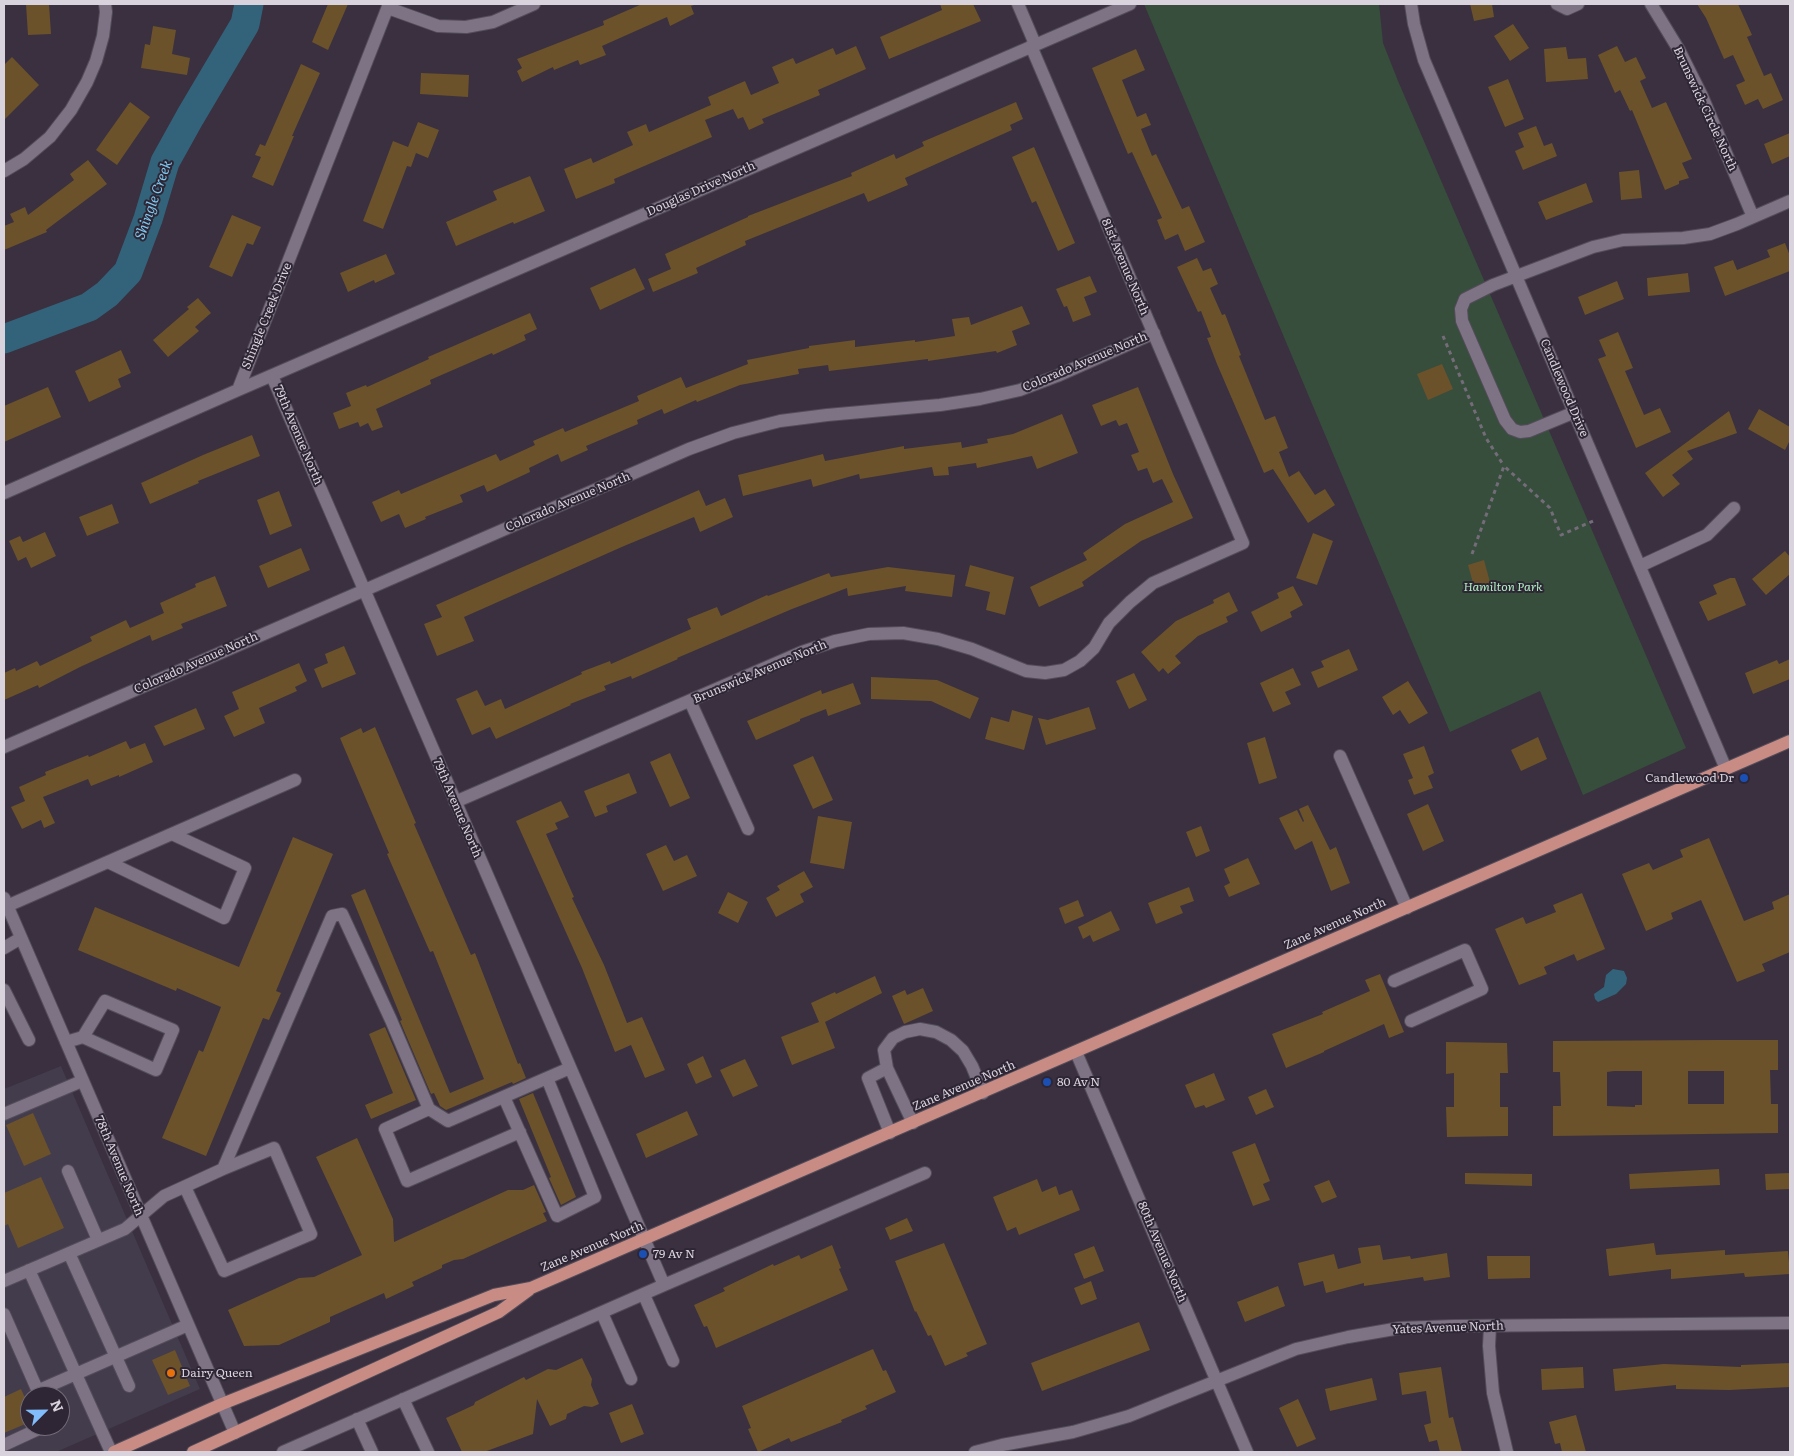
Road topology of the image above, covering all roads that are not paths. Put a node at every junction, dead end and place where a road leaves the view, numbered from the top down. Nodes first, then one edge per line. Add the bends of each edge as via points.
1 (104, 4) edge
2 (534, 4) edge
3 (1018, 4) edge
4 (1130, 4) edge
5 (1410, 4) edge
6 (1557, 4) edge
7 (1578, 4) edge
8 (1651, 4) edge
9 (389, 6) edge
10 (1033, 45) junction
11 (4, 171) edge
12 (1790, 201) edge
13 (1753, 217) junction
14 (1516, 276) junction
15 (1154, 333) junction
16 (272, 376) junction
17 (238, 390) junction
18 (1575, 412) junction
19 (4, 493) edge
20 (1734, 508) dead end
21 (1243, 543) joint
22 (1640, 566) junction
23 (364, 590) junction
24 (690, 701) junction
25 (1790, 741) edge
26 (4, 747) edge
27 (1340, 756) dead end
28 (1726, 769) junction
29 (295, 780) dead end
30 (455, 802) junction
31 (748, 829) dead end
32 (172, 834) junction
33 (108, 862) junction
34 (6, 902) edge
35 (1407, 908) junction
36 (21, 938) junction
37 (4, 948) edge
38 (1394, 981) dead end
39 (4, 990) edge
40 (1411, 1021) dead end
41 (83, 1037) junction
42 (29, 1040) dead end
43 (66, 1042) junction
44 (1076, 1052) junction
45 (570, 1068) junction
46 (886, 1068) junction
47 (547, 1078) junction
48 (82, 1080) junction
49 (983, 1093) junction
50 (504, 1097) junction
51 (429, 1109) junction
52 (4, 1114) edge
53 (913, 1123) junction
54 (520, 1132) junction
55 (890, 1133) junction
56 (223, 1169) junction
57 (68, 1171) dead end
58 (925, 1173) dead end
59 (185, 1187) junction
60 (141, 1215) junction
61 (644, 1239) junction
62 (98, 1240) junction
63 (69, 1253) junction
64 (29, 1270) junction
65 (4, 1280) edge
66 (664, 1285) junction
67 (531, 1288) junction
68 (644, 1295) junction
69 (602, 1313) junction
70 (4, 1314) edge
71 (1790, 1323) edge
72 (188, 1325) junction
73 (1490, 1326) junction
74 (116, 1356) junction
75 (673, 1360) dead end
76 (76, 1373) junction
77 (630, 1379) dead end
78 (1216, 1380) junction
79 (35, 1386) edge
80 (51, 1386) edge
81 (129, 1386) dead end
82 (403, 1398) junction
83 (222, 1404) junction
84 (357, 1419) junction
85 (235, 1433) junction
86 (23, 1436) edge
87 (4, 1445) edge
88 (113, 1452) edge
89 (193, 1452) edge
90 (283, 1452) edge
91 (372, 1452) edge
92 (428, 1452) edge
93 (975, 1452) edge
94 (1247, 1452) edge
95 (1507, 1452) edge

1 - 11 street via 103,36 96,61 71,110 50,137
2 - 9 street via 493,22 466,27 438,26
3 - 10 street, 81st Avenue North
4 - 10 street, Douglas Drive North
5 - 14 street, Candlewood Drive via 1424,60
6 - 7 street via 1567,9
8 - 13 street, Brunswick Circle North via 1702,96
9 - 17 street, Shingle Creek Drive
10 - 15 street, 81st Avenue North
10 - 16 street, Douglas Drive North
12 - 13 street
13 - 14 street via 1710,234 1623,240 1593,247
14 - 18 street, Candlewood Drive
14 - 18 street via 1465,299 1460,309 1462,321 1504,420 1512,429 1529,431
15 - 21 street, 81st Avenue North
15 - 23 street, Colorado Avenue North via 1020,390 940,406 780,421 733,434 689,449
16 - 17 street, Douglas Drive North
16 - 23 street, 79th Avenue North
17 - 19 street
18 - 22 street, Candlewood Drive
20 - 22 street via 1707,535
21 - 24 street, Brunswick Avenue North via 1153,583 1110,623 1094,648 1064,670 1026,671 938,639 903,633 869,634 802,652
22 - 28 street, Candlewood Drive
23 - 26 street, Colorado Avenue North
23 - 30 street, 79th Avenue North
24 - 30 street, Brunswick Avenue North
24 - 31 street
25 - 28 main road, Zane Avenue North
27 - 35 street, Zane Avenue North
28 - 35 main road, Zane Avenue North
29 - 32 street
30 - 45 street, 79th Avenue North
32 - 33 street
32 - 33 street via 244,868 224,918
33 - 34 street
34 - 36 street, 78th Avenue North
35 - 44 main road, Zane Avenue North
36 - 37 street
36 - 43 street, 78th Avenue North
38 - 40 street via 1464,950 1482,989
39 - 42 street
41 - 41 street via 105,1001 173,1030 156,1070
41 - 43 street
43 - 48 street, 78th Avenue North
44 - 49 main road, Zane Avenue North
44 - 78 street, 80th Avenue North
45 - 47 street
45 - 61 street, 79th Avenue North
46 - 49 street via 884,1050 893,1038 920,1029 936,1032 963,1051
46 - 53 street
46 - 55 street via 868,1078
47 - 50 street
47 - 54 street via 595,1197 557,1216
48 - 52 street
48 - 60 street, 78th Avenue North
49 - 53 main road, Zane Avenue North
50 - 51 street via 448,1121
50 - 54 street
51 - 54 street via 385,1129 407,1180
51 - 56 street via 342,914 332,916
53 - 55 main road, Zane Avenue North
55 - 61 main road, Zane Avenue North
56 - 59 street
56 - 59 street via 274,1148 311,1234 224,1271
57 - 62 street
58 - 66 street
59 - 60 street via 164,1196
60 - 62 street via 125,1229
60 - 72 street, 78th Avenue North
61 - 66 street, 79th Avenue North
61 - 67 main road, Zane Avenue North
62 - 63 street
63 - 64 street
63 - 74 street
64 - 65 street
64 - 76 street
66 - 68 street
67 - 83 main road, Zane Avenue North via 494,1295
67 - 85 main road, Zane Avenue North via 499,1312
68 - 69 street
68 - 75 street
69 - 77 street
69 - 82 street
70 - 79 street
71 - 73 street, Yates Avenue North
72 - 74 street
72 - 83 street, 78th Avenue North
73 - 78 street, Yates Avenue North via 1400,1328 1348,1337 1296,1349
73 - 95 street via 1493,1394
74 - 76 street
74 - 81 street
76 - 80 street
76 - 88 street
78 - 93 street, Yates Avenue North via 1129,1416 1073,1432
78 - 94 street, 80th Avenue North
82 - 84 street
82 - 92 street
83 - 85 street, 78th Avenue North
83 - 88 main road, Zane Avenue North
84 - 90 street
84 - 91 street
85 - 89 main road, Zane Avenue North
86 - 87 street

